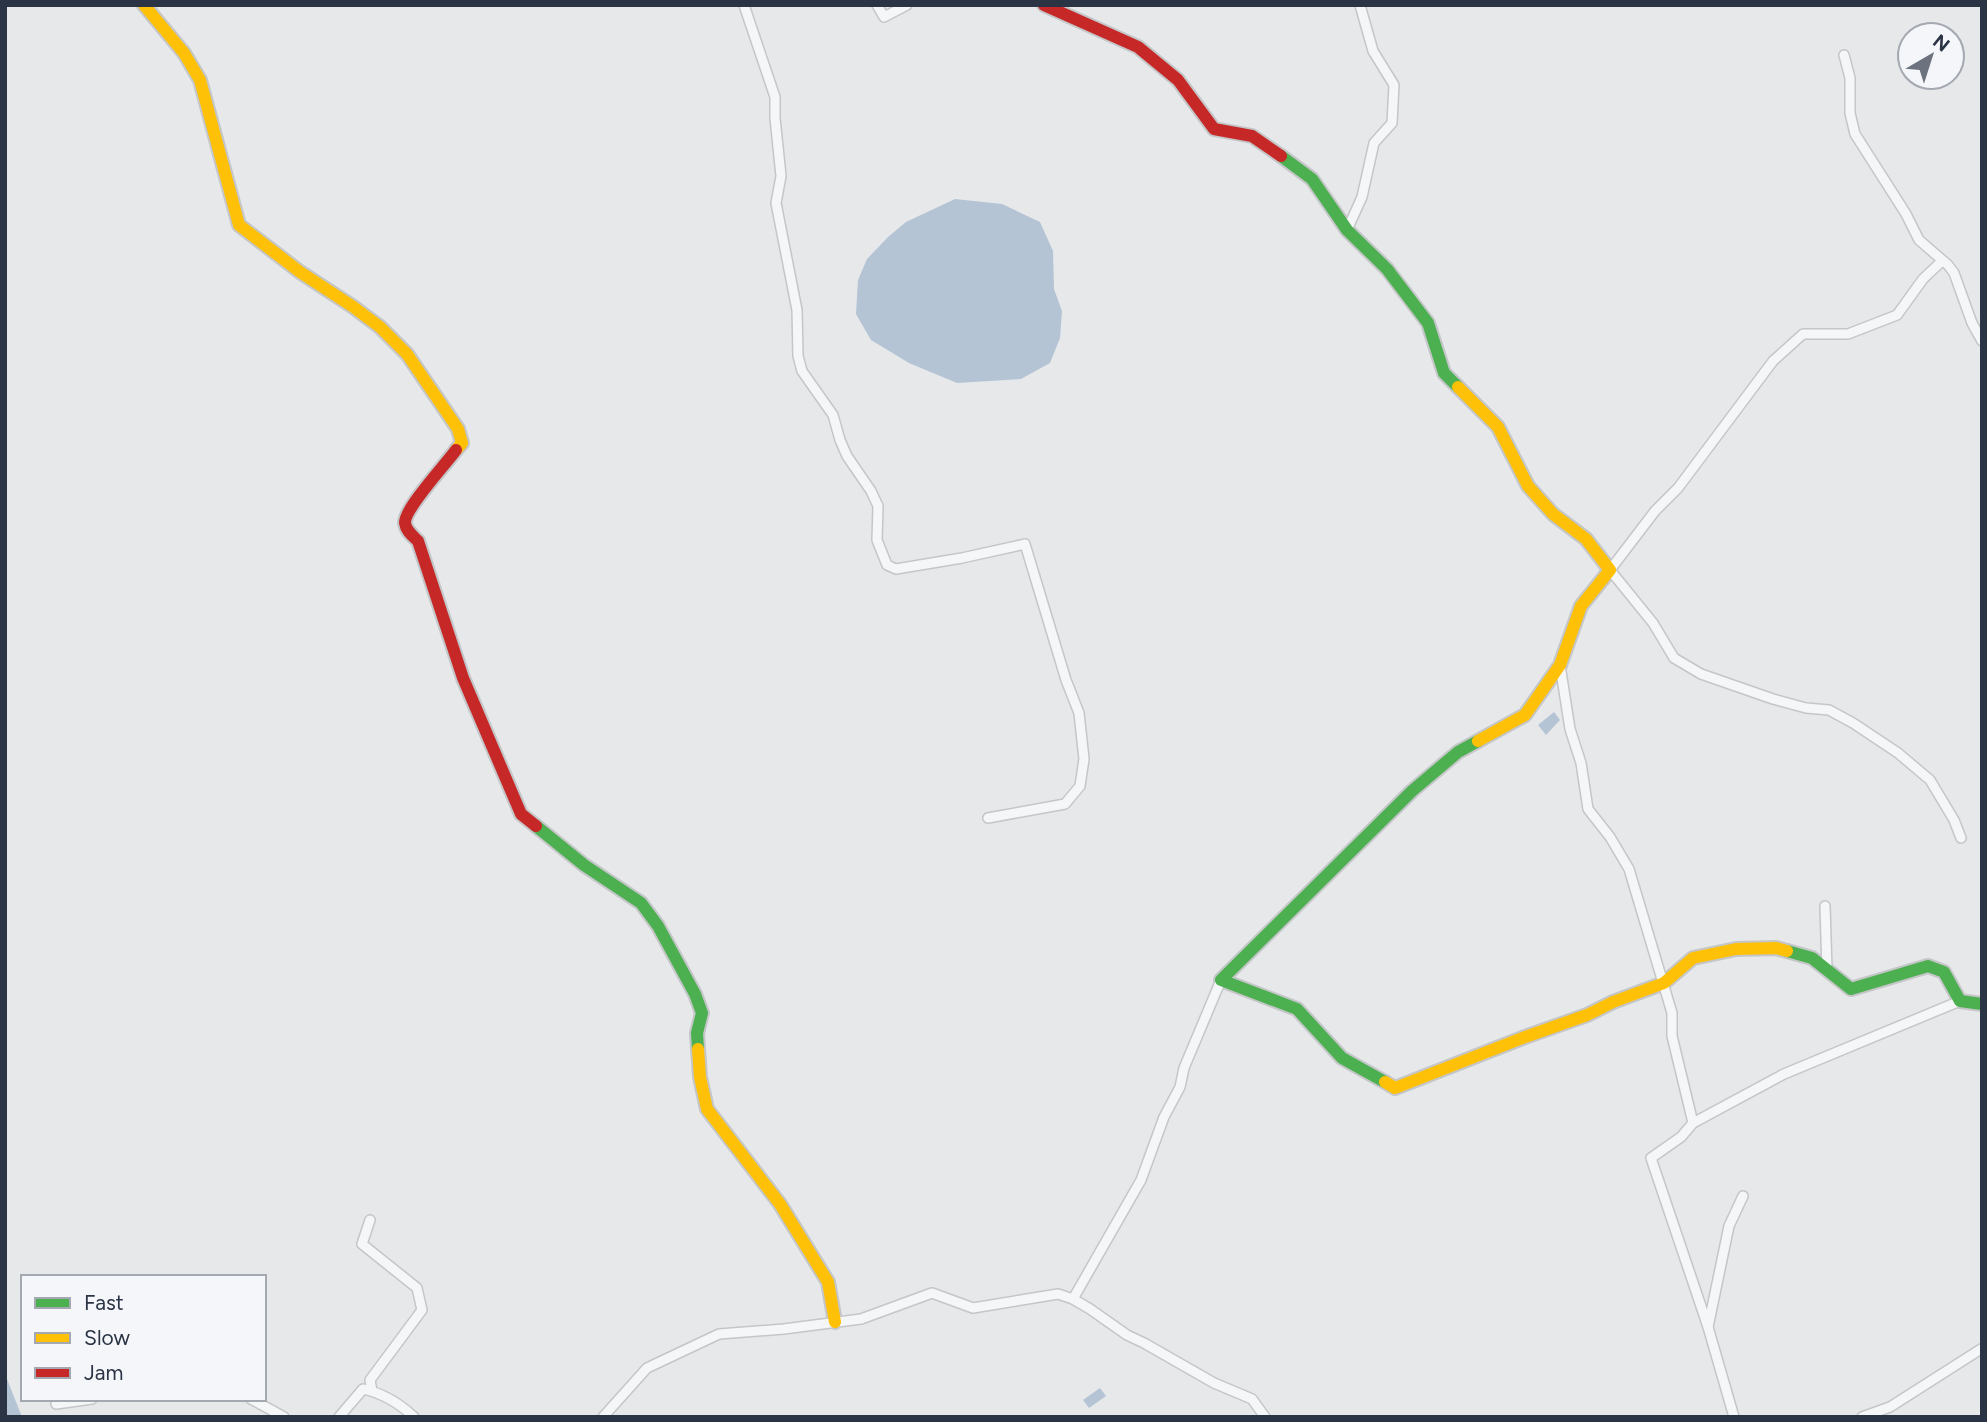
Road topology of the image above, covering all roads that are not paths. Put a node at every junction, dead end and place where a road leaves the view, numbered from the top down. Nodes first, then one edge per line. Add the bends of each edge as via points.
1 (144, 5) edge
2 (744, 5) edge
3 (877, 5) edge
4 (907, 5) edge
5 (1044, 5) edge
6 (1360, 5) edge
7 (1844, 55) dead end
8 (1347, 230) junction
9 (1942, 261) junction
10 (1982, 341) edge
11 (1610, 570) junction
12 (1560, 665) junction
13 (988, 818) dead end
14 (1961, 838) dead end
15 (1825, 906) dead end
16 (1827, 970) junction
17 (1221, 980) junction
18 (1664, 983) junction
19 (1961, 1001) junction
20 (1982, 1004) edge
21 (1693, 1123) junction
22 (1743, 1196) dead end
23 (370, 1220) dead end
24 (1073, 1299) junction
25 (835, 1322) junction
26 (1707, 1327) junction
27 (1981, 1349) edge
28 (372, 1391) junction
29 (78, 1401) edge
30 (255, 1401) edge
31 (56, 1404) dead end
32 (284, 1417) edge
33 (339, 1417) edge
34 (414, 1417) edge
35 (603, 1417) edge
36 (1265, 1417) edge
37 (1734, 1417) edge
38 (1863, 1417) edge

1 - 25 street via 200,80 239,225 380,327 407,354 458,429 462,443 404,522 418,541 463,678 521,814 641,903 658,926 702,1013 697,1033 707,1109 780,1204 828,1283
2 - 13 street via 775,97 781,176 776,203 797,310 797,356 802,371 833,415 847,456 878,506 877,540 887,565 896,569 1025,544 1079,713 1084,759 1080,786 1065,804
3 - 4 street via 884,17
5 - 8 street via 1138,47 1178,79 1213,129 1252,136 1312,179
6 - 8 street via 1373,51 1394,85 1392,123 1374,143 1362,197
7 - 9 street via 1855,134 1919,240
8 - 11 street via 1387,269 1428,323 1444,373 1497,427 1528,486 1553,514 1586,539
9 - 10 street via 1954,273
9 - 11 street via 1896,315 1848,334 1803,334 1773,360
11 - 12 street via 1581,606
11 - 14 street via 1674,658 1700,674 1773,699 1829,710 1853,723 1930,780
12 - 17 street via 1525,715 1458,752 1412,791
12 - 18 street via 1588,809 1629,869
15 - 16 street
16 - 18 street via 1812,958 1776,948 1736,949 1693,958
16 - 19 street via 1851,989 1928,966 1944,972
17 - 18 street via 1297,1009 1342,1058 1395,1088
17 - 24 street via 1142,1180
18 - 21 street
19 - 20 street
19 - 21 street via 1784,1074
21 - 26 street via 1651,1158
22 - 26 street via 1729,1226
23 - 28 street via 362,1244 417,1288 422,1310 370,1380
24 - 25 street via 1058,1294 973,1308 932,1293 861,1319
24 - 36 street via 1127,1335 1252,1399
25 - 35 street via 719,1334 647,1368
26 - 37 street
27 - 38 street via 1890,1407
28 - 33 street via 363,1390
28 - 34 street
29 - 31 street
30 - 32 street

